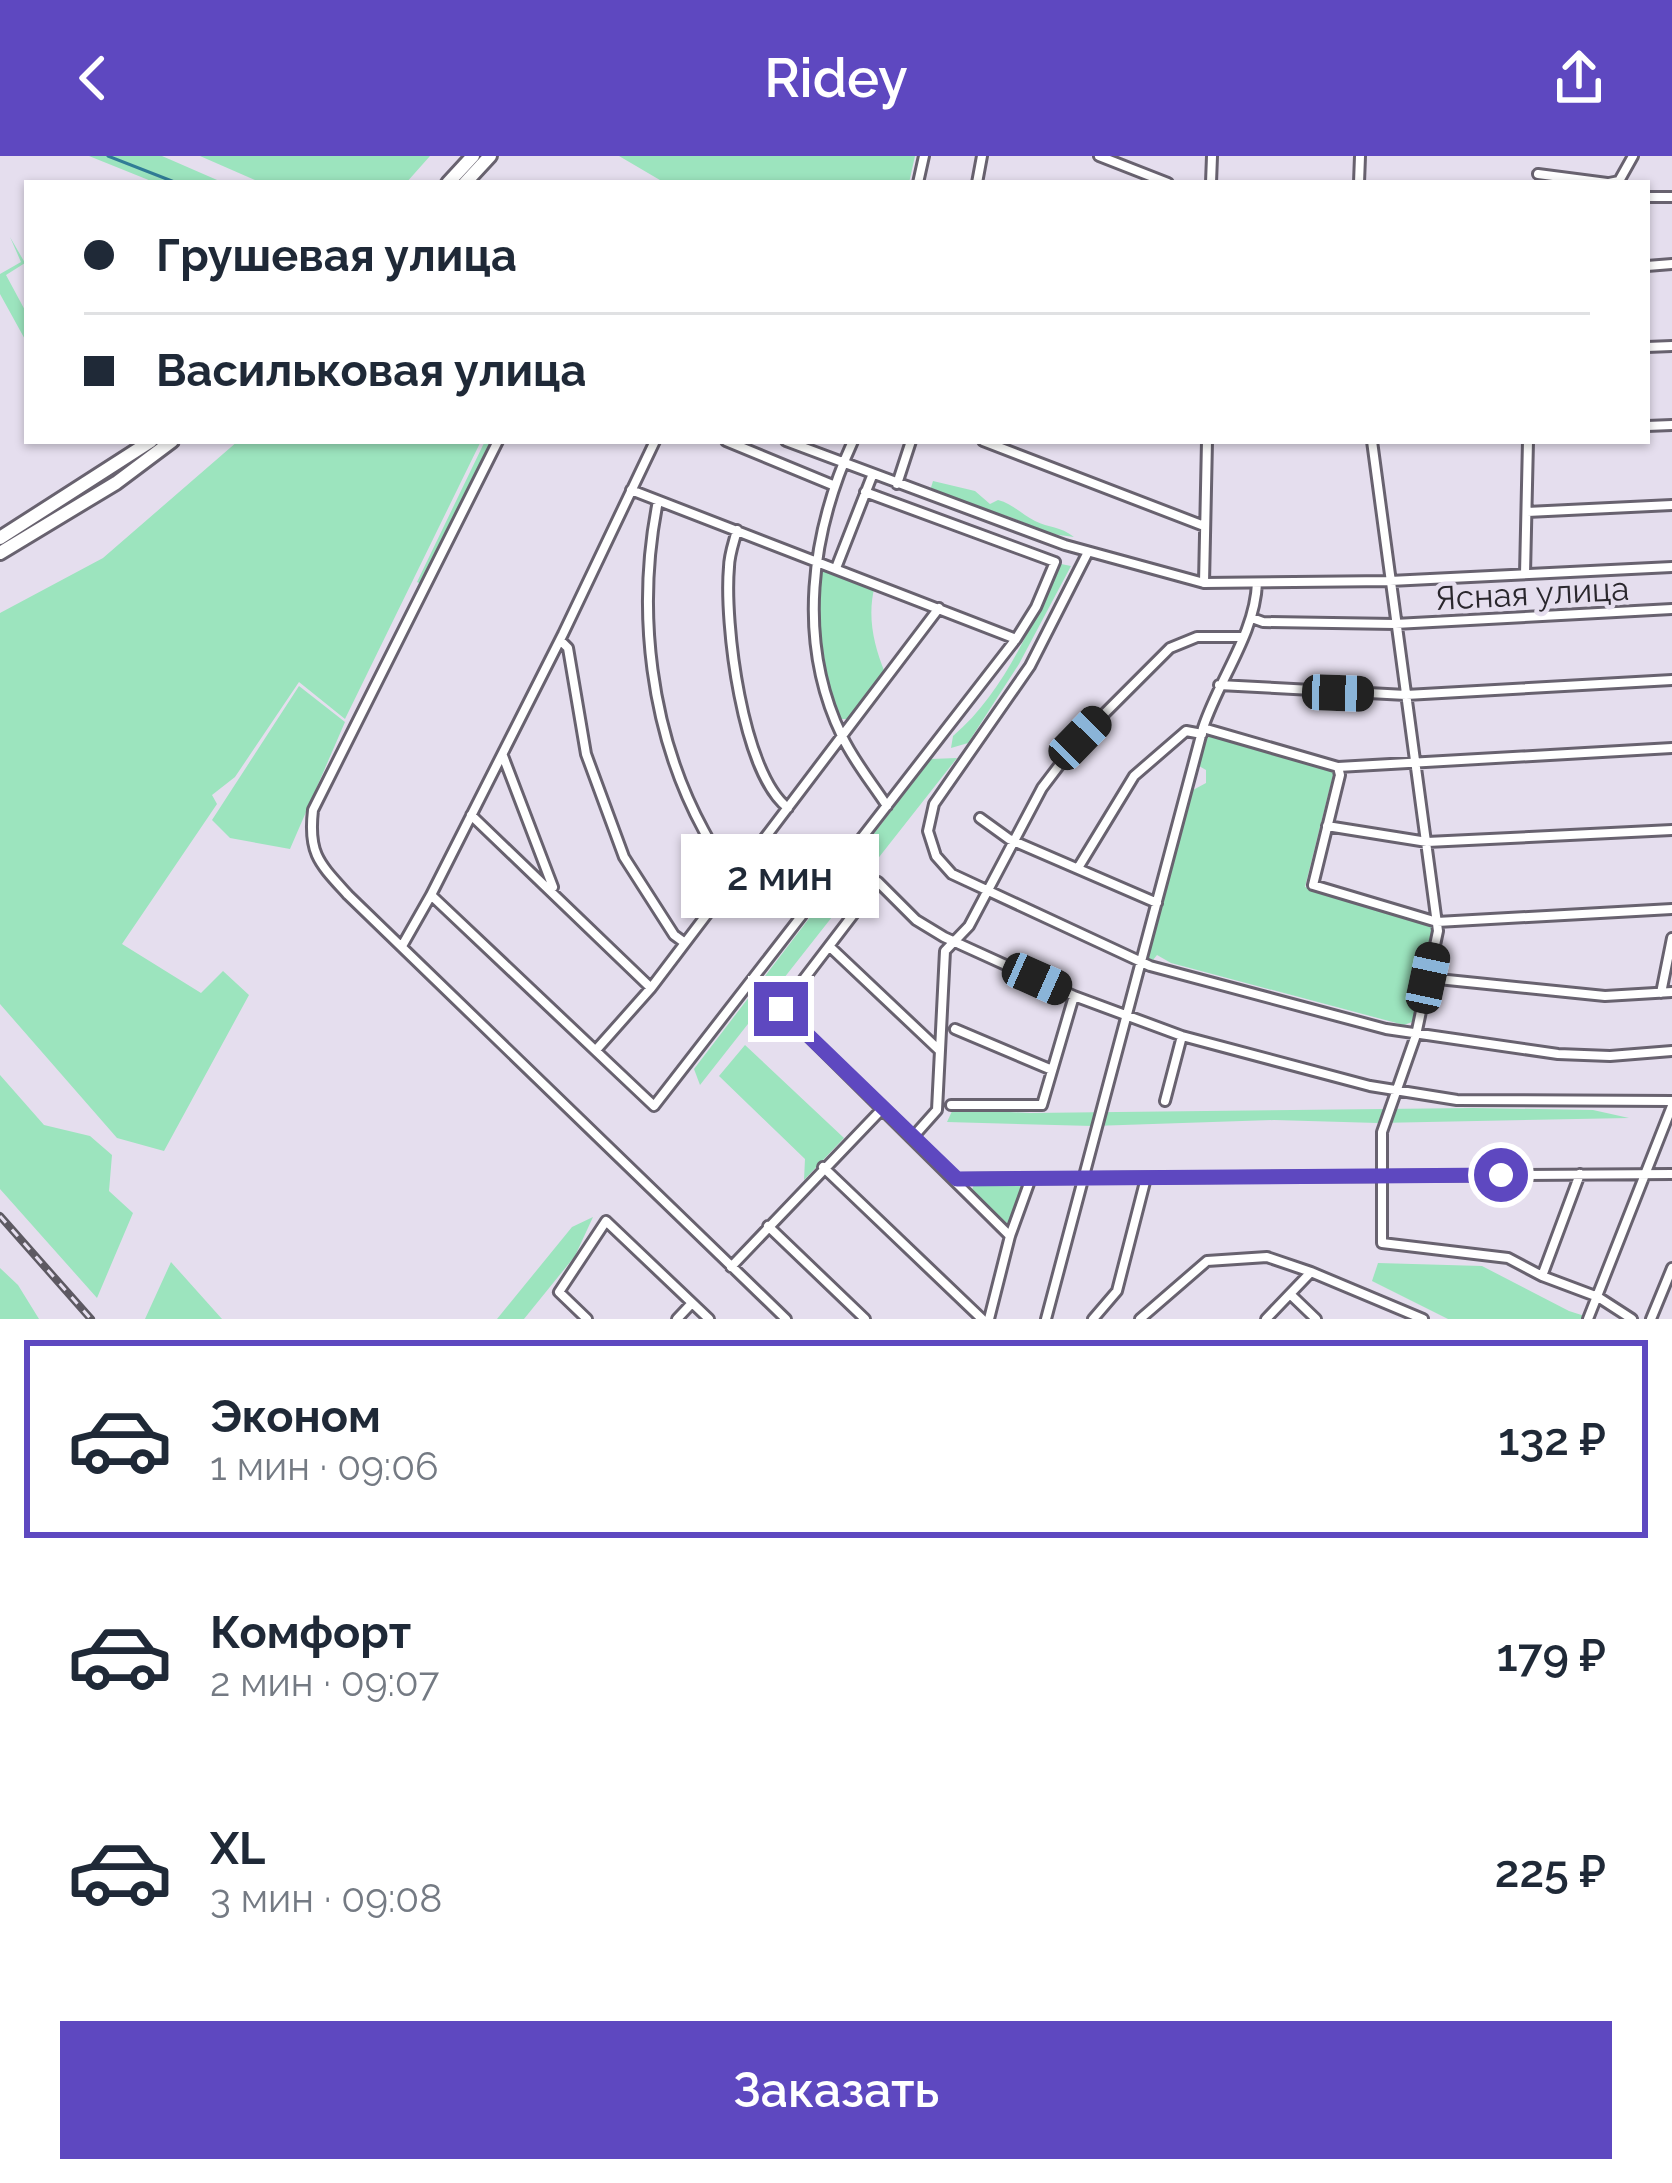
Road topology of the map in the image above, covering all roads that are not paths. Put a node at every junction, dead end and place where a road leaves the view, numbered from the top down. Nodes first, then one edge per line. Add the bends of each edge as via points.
1 (473, 156) edge
2 (490, 156) edge
3 (1099, 156) edge
4 (1538, 174) dead end
5 (451, 180) edge
6 (468, 180) edge
7 (1160, 180) edge
8 (1585, 180) edge
9 (146, 444) edge
10 (168, 444) edge
11 (496, 444) edge
12 (654, 444) edge
13 (733, 444) edge
14 (794, 444) edge
15 (852, 444) edge
16 (910, 444) edge
17 (991, 444) edge
18 (1207, 444) edge
19 (1372, 444) edge
20 (1528, 444) edge
21 (844, 462) junction
22 (872, 476) junction
23 (896, 484) junction
24 (835, 486) junction
25 (631, 490) junction
26 (866, 492) junction
27 (658, 501) junction
28 (1672, 505) edge
29 (1527, 512) junction
30 (1204, 526) junction
31 (737, 530) junction
32 (0, 538) edge
33 (1088, 552) junction
34 (0, 553) edge
35 (815, 560) junction
36 (1672, 567) edge
37 (836, 568) junction
38 (1525, 574) junction
39 (1390, 581) junction
40 (1204, 583) junction
41 (1258, 583) junction
42 (939, 608) junction
43 (1672, 609) edge
44 (1252, 618) junction
45 (1395, 624) junction
46 (1243, 637) junction
47 (1016, 639) junction
48 (560, 640) junction
49 (1672, 680) edge
50 (1219, 685) junction
51 (1406, 694) junction
52 (1203, 731) junction
53 (842, 736) junction
54 (1672, 748) edge
55 (502, 754) junction
56 (1416, 761) junction
57 (1338, 767) junction
58 (886, 806) junction
59 (788, 808) junction
60 (471, 815) junction
61 (980, 818) dead end
62 (1328, 826) junction
63 (1672, 830) edge
64 (1016, 841) junction
65 (1427, 842) junction
66 (1078, 868) junction
67 (736, 876) junction
68 (991, 892) junction
69 (555, 894) junction
70 (431, 895) junction
71 (1157, 903) junction
72 (1672, 909) edge
73 (1437, 922) junction
74 (1672, 938) edge
75 (954, 941) junction
76 (685, 943) junction
77 (402, 946) junction
78 (829, 946) junction
79 (1141, 962) junction
80 (1428, 978) junction
81 (651, 988) junction
82 (1666, 992) edge
83 (1074, 996) junction
84 (1128, 1017) junction
85 (955, 1029) dead end
86 (1416, 1035) junction
87 (1182, 1036) junction
88 (596, 1050) junction
89 (940, 1051) junction
90 (1672, 1052) edge
91 (1052, 1070) junction
92 (1398, 1091) junction
93 (1166, 1101) dead end
94 (1672, 1104) edge
95 (951, 1105) dead end
96 (883, 1108) junction
97 (913, 1137) junction
98 (823, 1167) junction
99 (1580, 1174) junction
100 (1645, 1174) junction
101 (1672, 1174) edge
102 (1382, 1176) junction
103 (1031, 1178) junction
104 (1147, 1178) junction
105 (957, 1179) junction
106 (1083, 1179) junction
107 (768, 1226) junction
108 (1010, 1236) junction
109 (731, 1267) junction
110 (1672, 1268) edge
111 (1311, 1272) junction
112 (1542, 1276) junction
113 (1290, 1294) junction
114 (1598, 1297) junction
115 (692, 1304) junction
116 (587, 1319) edge
117 (677, 1319) edge
118 (709, 1319) edge
119 (786, 1319) edge
120 (866, 1319) edge
121 (986, 1319) edge
122 (1046, 1319) edge
123 (1093, 1319) edge
124 (1140, 1319) edge
125 (1266, 1319) edge
126 (1316, 1319) edge
127 (1423, 1319) edge
128 (1588, 1319) edge
129 (1632, 1319) edge
130 (1652, 1319) edge

1 - 5 main road
2 - 6 main road
3 - 7 street
4 - 8 street
9 - 32 main road
10 - 34 main road
11 - 77 street via 313,810 310,841 320,864
12 - 25 street
13 - 24 street
14 - 21 street
15 - 21 street
16 - 23 street
17 - 30 street
18 - 30 street
19 - 39 street
20 - 29 street
21 - 22 street
21 - 24 street
22 - 23 street
22 - 26 street
23 - 33 street
24 - 35 street
25 - 27 street
25 - 48 street
26 - 37 street
26 - 47 street via 1055,562
27 - 31 street
27 - 67 street via 649,603 662,718 693,811
28 - 29 street
29 - 38 street
30 - 40 street
31 - 35 street
31 - 59 street via 728,564 738,690 758,757
33 - 40 street
33 - 68 street via 1030,666 934,804 928,831 935,856
35 - 37 street
35 - 53 street via 822,683
36 - 38 street
37 - 42 street
38 - 39 street
39 - 41 street
39 - 45 street
40 - 41 street
41 - 44 street
42 - 47 street
42 - 53 street
43 - 45 street, Ясная улица
44 - 45 street, Ясная улица
44 - 46 street
45 - 51 street
46 - 50 street
46 - 64 street via 1197,637 1155,660 1067,755
47 - 58 street
48 - 55 street
48 - 76 street via 568,648 586,754 624,857
49 - 51 street
50 - 51 street
50 - 52 street
51 - 56 street
52 - 57 street
52 - 66 street via 1186,731 1134,776
52 - 71 street
53 - 58 street
53 - 59 street
54 - 56 street
55 - 60 street
55 - 69 street
56 - 57 street
56 - 65 street
57 - 62 street
58 - 88 street via 654,1106
59 - 67 street
60 - 69 street
60 - 70 street
61 - 64 street
62 - 65 street
62 - 73 street via 1312,885
63 - 65 street
64 - 66 street
64 - 68 street
65 - 73 street
66 - 71 street
67 - 76 street
68 - 75 street
68 - 79 street
69 - 81 street
70 - 77 street
70 - 88 street
71 - 79 street
72 - 73 street
73 - 80 street
74 - 82 street
75 - 78 street via 916,920 878,882
75 - 83 street
75 - 89 street via 945,951
76 - 81 street
77 - 109 street
78 - 89 street
78 - 96 street via 781,1009
79 - 84 street
79 - 86 street
80 - 82 street via 1605,996
80 - 86 street
81 - 88 street
83 - 84 street
83 - 91 street
84 - 87 street
84 - 106 street
85 - 91 street
86 - 90 street via 1558,1054
86 - 92 street
87 - 92 street
87 - 93 street
89 - 97 street via 937,1110
91 - 95 street via 1042,1105
92 - 94 street via 1457,1100
92 - 102 street via 1382,1132
94 - 100 street
96 - 97 street
96 - 98 street
97 - 105 street
98 - 107 street
98 - 121 street
99 - 100 street
99 - 102 street
99 - 112 street
100 - 101 street
100 - 114 street
102 - 104 street
102 - 112 street via 1382,1243 1508,1258
103 - 105 street
103 - 106 street
103 - 108 street
104 - 106 street
104 - 123 street via 1117,1291
105 - 108 street
106 - 122 street
107 - 109 street
107 - 120 street
108 - 121 street
109 - 119 street
110 - 130 street
111 - 113 street
111 - 124 street via 1268,1257 1208,1262
111 - 127 street
112 - 114 street
113 - 125 street
113 - 126 street
114 - 128 street
114 - 129 street
115 - 116 street via 606,1221 559,1292
115 - 117 street
115 - 118 street

